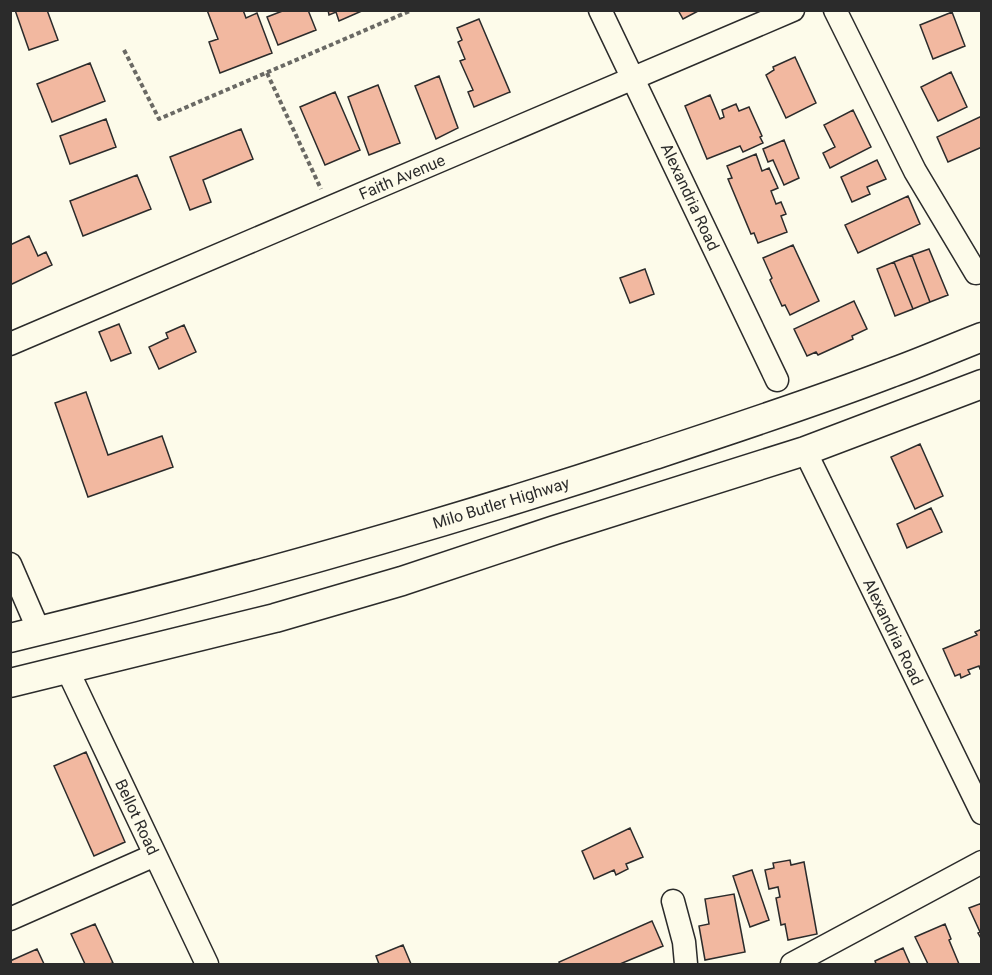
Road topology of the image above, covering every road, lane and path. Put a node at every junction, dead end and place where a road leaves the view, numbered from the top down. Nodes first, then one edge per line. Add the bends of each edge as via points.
1 (412, 10) edge
2 (600, 10) edge
3 (793, 10) edge
4 (835, 10) edge
5 (124, 50) dead end
6 (267, 73) junction
7 (634, 78) junction
8 (330, 208) junction
9 (976, 273) dead end
10 (981, 337) edge
11 (10, 344) edge
12 (777, 380) dead end
13 (981, 384) edge
14 (805, 451) junction
15 (10, 564) edge
16 (39, 631) junction
17 (10, 638) edge
18 (68, 669) junction
19 (10, 683) edge
20 (981, 813) edge
21 (155, 855) junction
22 (981, 862) edge
23 (673, 901) dead end
24 (10, 919) edge
25 (207, 964) edge
26 (686, 964) edge
27 (792, 964) edge

1 - 6 path
2 - 7 street, Alexandria Road
3 - 7 street, Faith Avenue
4 - 9 street via 915,171
5 - 6 path via 159,118
6 - 8 path
7 - 8 street, Faith Avenue
7 - 12 street, Alexandria Road
8 - 11 street, Faith Avenue
10 - 16 main road, Milo Butler Highway via 890,374 536,494 333,554
13 - 14 main road
14 - 18 main road via 402,581 275,618
14 - 20 street, Alexandria Road
15 - 16 street
16 - 17 main road, Milo Butler Highway
18 - 19 main road
18 - 21 street, Bellot Road
21 - 24 street
21 - 25 street, Bellot Road
22 - 27 street
23 - 26 street

